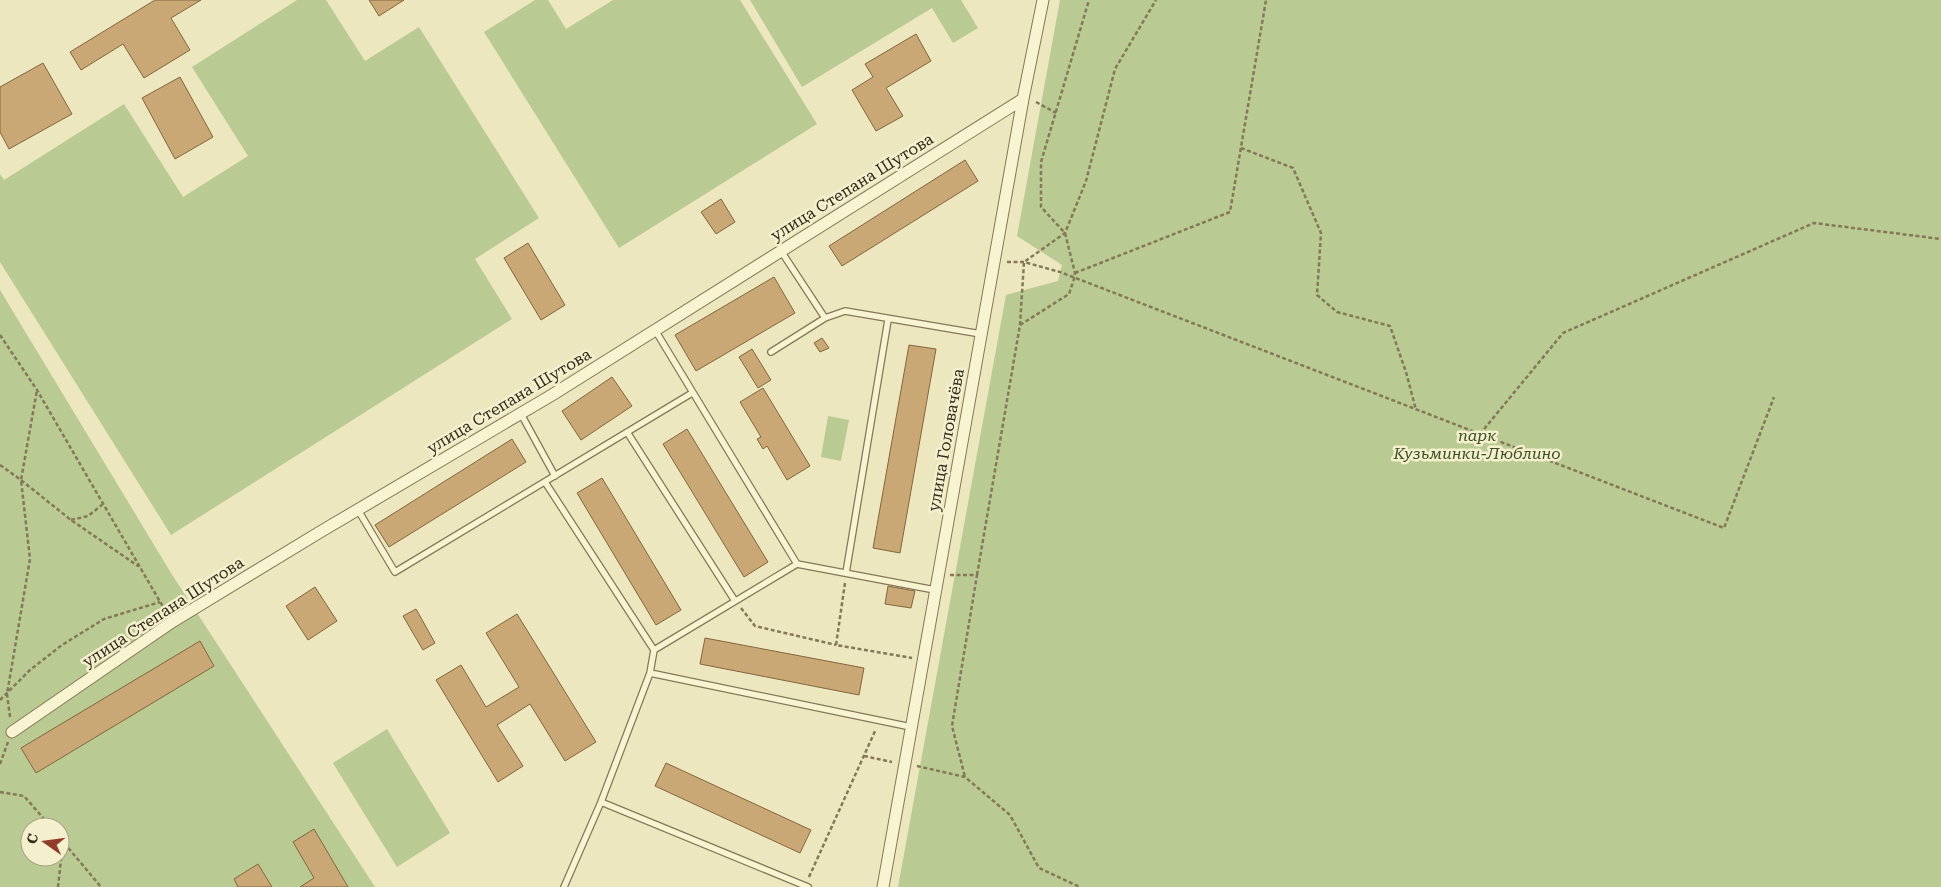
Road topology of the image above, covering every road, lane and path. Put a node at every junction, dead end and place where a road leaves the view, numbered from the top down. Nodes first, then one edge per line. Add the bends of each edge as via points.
1 (1043, 0) edge
2 (1089, 0) edge
3 (1156, 0) edge
4 (1266, 0) edge
5 (1023, 99) junction
6 (1056, 113) junction
7 (1241, 148) junction
8 (1065, 233) junction
9 (1941, 239) edge
10 (781, 251) junction
11 (994, 262) junction
12 (1024, 262) junction
13 (1075, 273) junction
14 (1074, 279) junction
15 (824, 318) junction
16 (888, 320) junction
17 (1020, 325) junction
18 (655, 330) junction
19 (981, 334) junction
20 (0, 335) edge
21 (771, 352) dead end
22 (37, 390) junction
23 (692, 393) junction
24 (1774, 397) dead end
25 (1416, 410) junction
26 (521, 414) junction
27 (627, 432) junction
28 (1480, 434) junction
29 (0, 465) edge
30 (555, 476) junction
31 (22, 480) junction
32 (545, 482) junction
33 (103, 504) junction
34 (358, 510) junction
35 (71, 520) junction
36 (797, 564) junction
37 (140, 567) junction
38 (939, 572) junction
39 (846, 573) junction
40 (977, 575) junction
41 (935, 590) junction
42 (735, 601) junction
43 (160, 602) junction
44 (172, 622) junction
45 (836, 645) junction
46 (654, 650) junction
47 (923, 660) junction
48 (650, 673) junction
49 (7, 694) junction
50 (0, 700) edge
51 (880, 721) junction
52 (911, 727) junction
53 (12, 732) junction
54 (864, 756) junction
55 (899, 763) junction
56 (0, 764) edge
57 (965, 777) junction
58 (0, 792) edge
59 (601, 802) junction
60 (42, 817) edge
61 (70, 850) edge
62 (60, 867) edge
63 (807, 886) edge
64 (58, 887) edge
65 (101, 887) edge
66 (564, 887) edge
67 (882, 887) edge
68 (1080, 887) edge

1 - 5 street, улица Головачёва
2 - 6 path
3 - 8 path via 1115,69 1086,180
4 - 7 path
5 - 6 path
5 - 10 street, улица Степана Шутова
5 - 11 street, улица Головачёва
6 - 8 path via 1042,162 1041,207
7 - 13 path via 1230,212
7 - 25 path via 1293,168 1321,233 1318,295 1336,312 1390,326
8 - 12 path
8 - 13 path
9 - 28 path via 1814,223 1563,333
10 - 15 lane
10 - 18 street, улица Степана Шутова
11 - 12 path
11 - 19 street, улица Головачёва
12 - 14 path
12 - 17 path
13 - 14 path
14 - 17 path via 1069,294
14 - 25 path
15 - 16 lane via 845,311
15 - 21 lane
16 - 19 lane
16 - 39 lane
17 - 40 path
18 - 23 lane
18 - 26 street, улица Степана Шутова
19 - 38 street, улица Головачёва
20 - 22 path
22 - 31 path
22 - 33 path
23 - 27 lane
23 - 36 lane
24 - 28 path via 1724,528
25 - 28 path
26 - 30 lane
26 - 34 street, улица Степана Шутова
27 - 30 lane
27 - 42 lane
29 - 31 path
30 - 32 lane
31 - 35 path
31 - 49 path via 30,559
32 - 34 lane via 396,572
32 - 46 lane
33 - 35 path via 88,516
33 - 37 path
34 - 44 street, улица Степана Шутова
35 - 37 path
36 - 39 lane
36 - 42 lane
37 - 43 path
38 - 40 path via 955,576
38 - 41 street, улица Головачёва
39 - 41 lane
39 - 45 path
40 - 57 path via 952,726
41 - 47 street, улица Головачёва
42 - 45 path via 755,626
42 - 46 lane
43 - 44 path
43 - 49 path via 104,619 30,670
44 - 53 street, улица Степана Шутова
45 - 47 path
46 - 48 lane
47 - 52 street, улица Головачёва
48 - 51 lane
48 - 59 lane
49 - 50 path
49 - 53 path
51 - 52 lane
51 - 54 path
52 - 55 street, улица Головачёва
53 - 56 path
54 - 55 path
54 - 63 path
55 - 57 path
55 - 67 street, улица Головачёва
57 - 68 path via 1010,815 1039,868
58 - 60 path via 24,796
59 - 63 lane
59 - 66 lane
61 - 65 path
62 - 64 path

